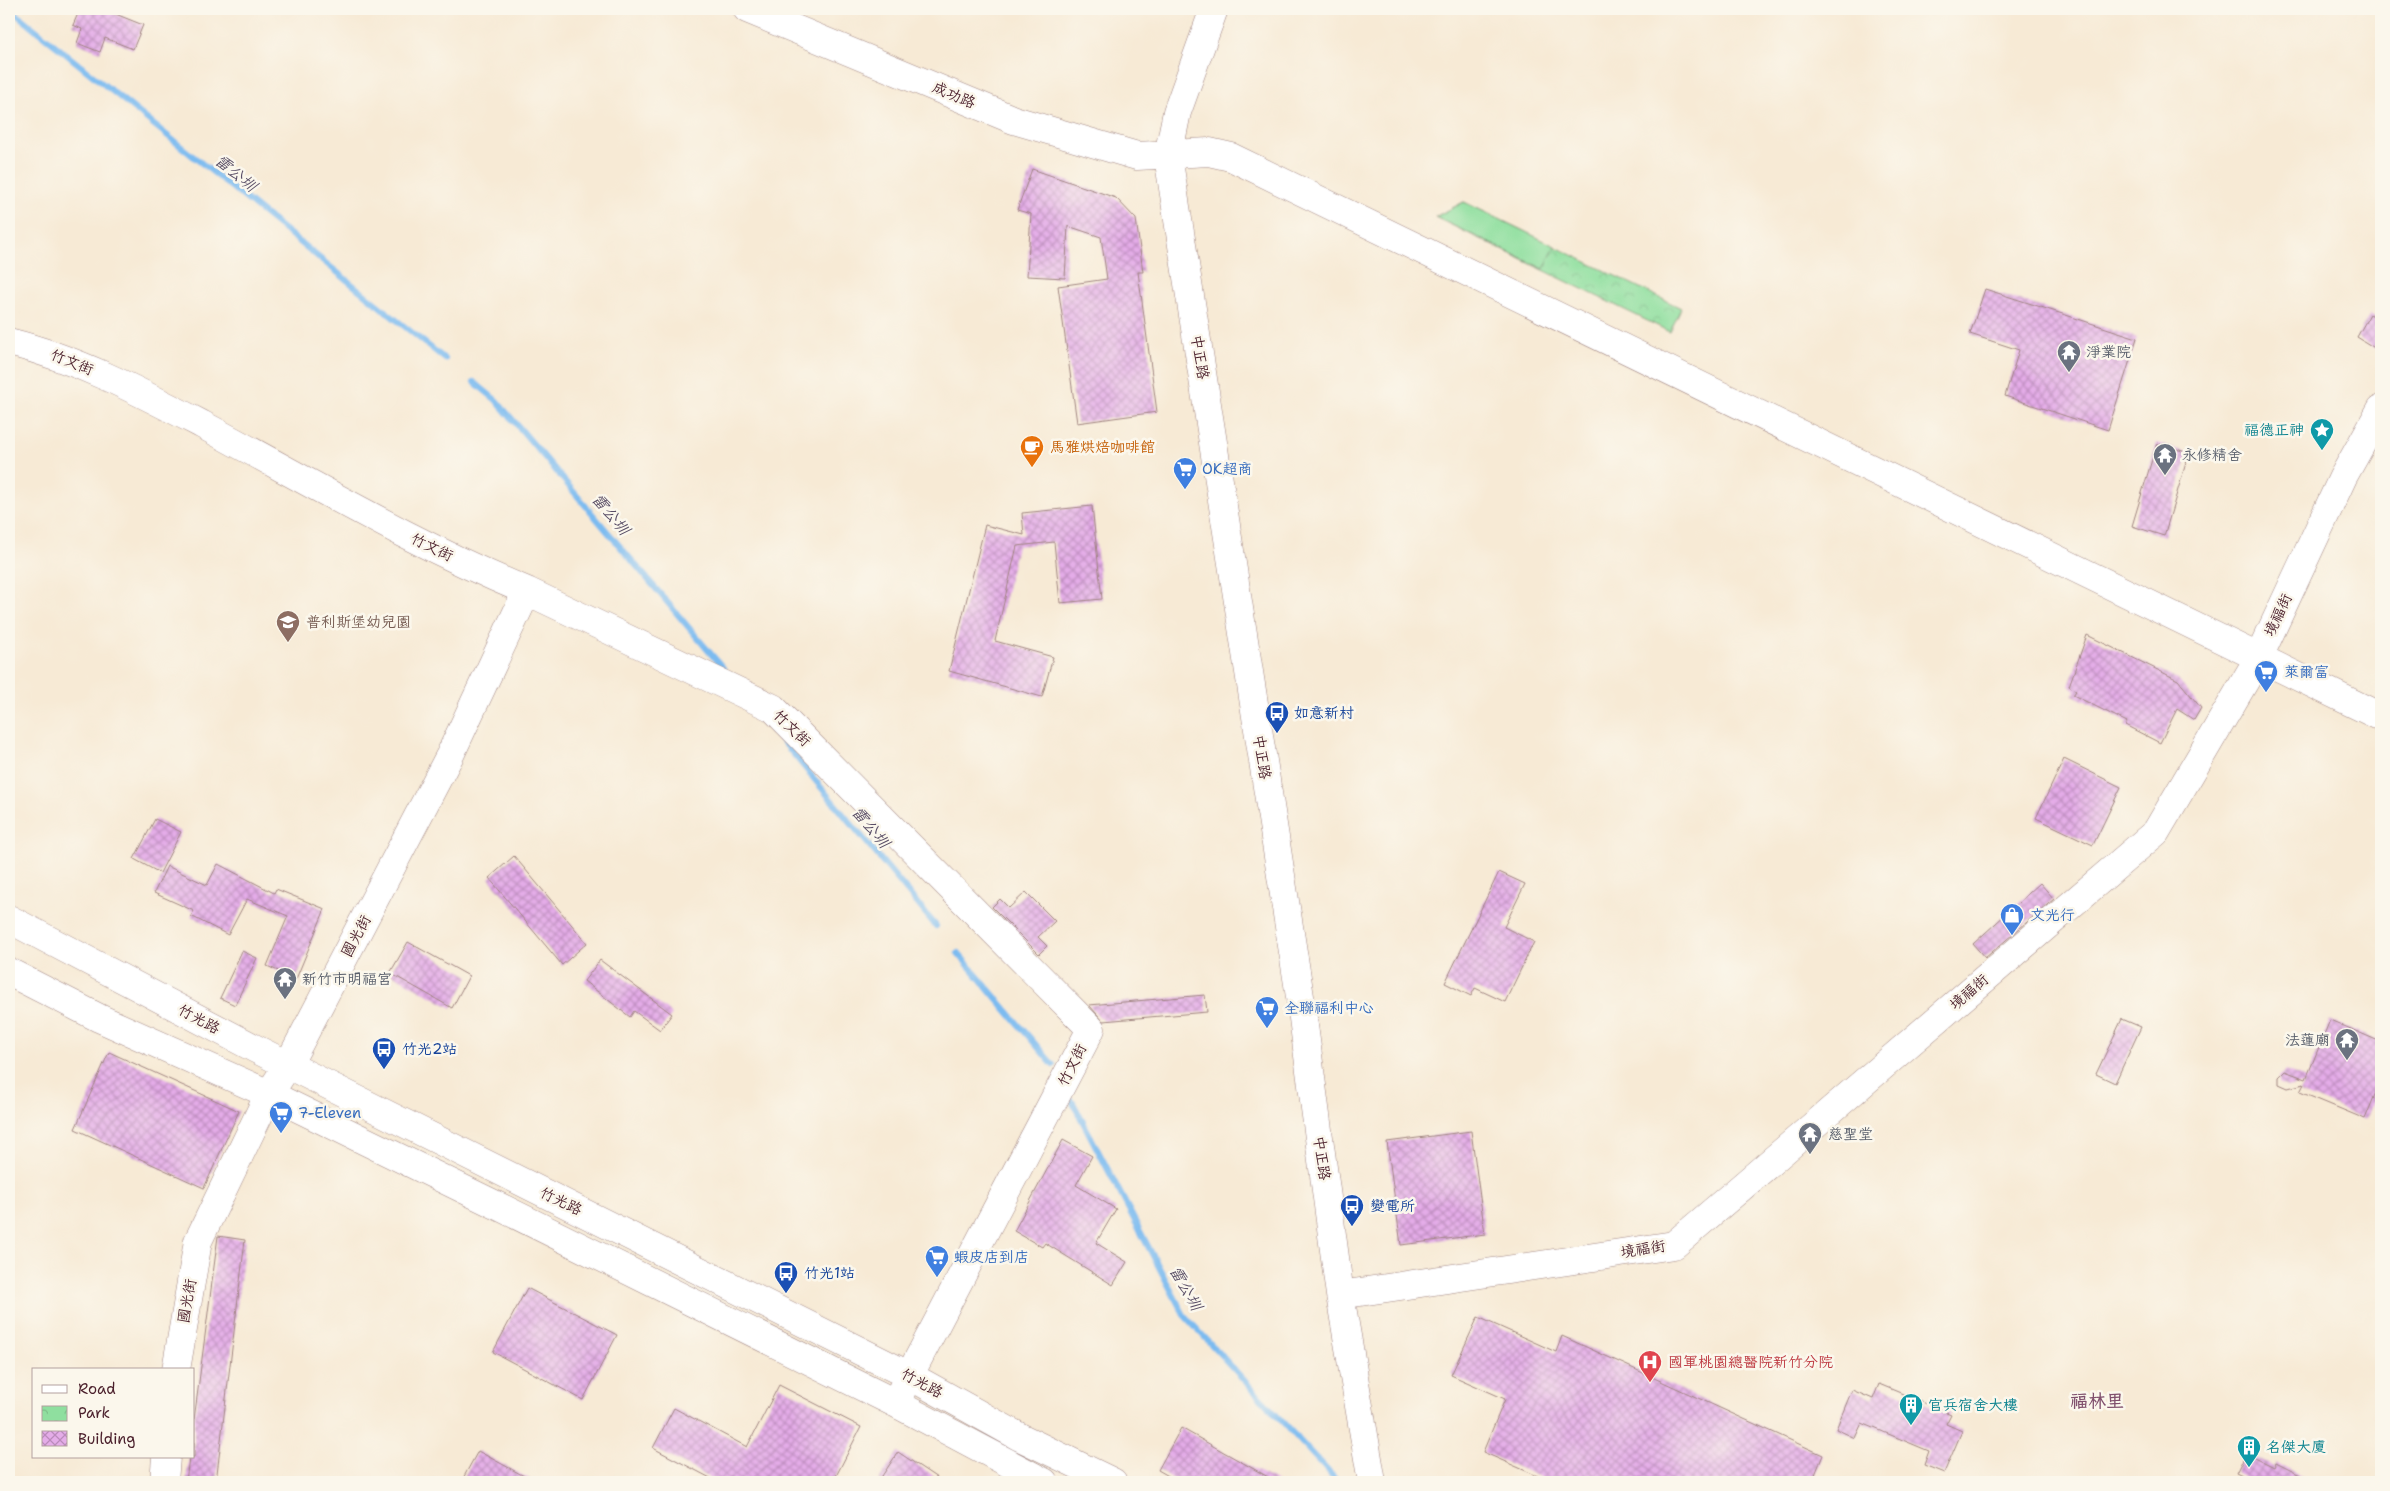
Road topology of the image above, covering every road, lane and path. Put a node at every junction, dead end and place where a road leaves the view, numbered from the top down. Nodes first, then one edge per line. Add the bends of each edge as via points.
1 (747, 9) edge
2 (1214, 9) edge
3 (1168, 156) junction
4 (9, 342) edge
5 (2381, 409) edge
6 (527, 591) junction
7 (2258, 659) junction
8 (2381, 717) edge
9 (9, 919) edge
10 (9, 972) edge
11 (288, 1065) junction
12 (269, 1094) junction
13 (1340, 1295) junction
14 (176, 1368) edge
15 (910, 1376) junction
16 (896, 1403) junction
17 (1369, 1453) junction
18 (166, 1458) edge
19 (164, 1482) edge
20 (1044, 1482) edge
21 (1113, 1482) edge
22 (1372, 1482) edge
23 (1385, 1482) edge

1 - 3 street, 成功路 via 1014,120 1137,156
2 - 3 street, 中正路 via 1177,112
3 - 7 street, 成功路 via 1209,152 1231,157
3 - 13 street, 中正路 via 1301,1003
4 - 6 street, 竹文街 via 60,356 136,390 390,527
5 - 7 street, 境福街 via 2344,477
6 - 11 street, 國光街 via 450,755
6 - 15 street, 竹文街 via 773,708 1091,1028
7 - 8 street, 成功路
7 - 13 street, 境福街 via 2156,832 1674,1245
9 - 11 street, 竹光路
10 - 12 street, 竹光路 via 99,1018
11 - 12 street, 國光街
11 - 15 street, 竹光路
12 - 14 street, 國光街 via 198,1241
12 - 16 street, 竹光路
13 - 17 street, 中正路
15 - 16 street, 竹文街
15 - 21 street, 竹光路 via 1020,1437
16 - 20 street, 竹光路
17 - 22 street, 中正路
17 - 23 street
18 - 19 street

